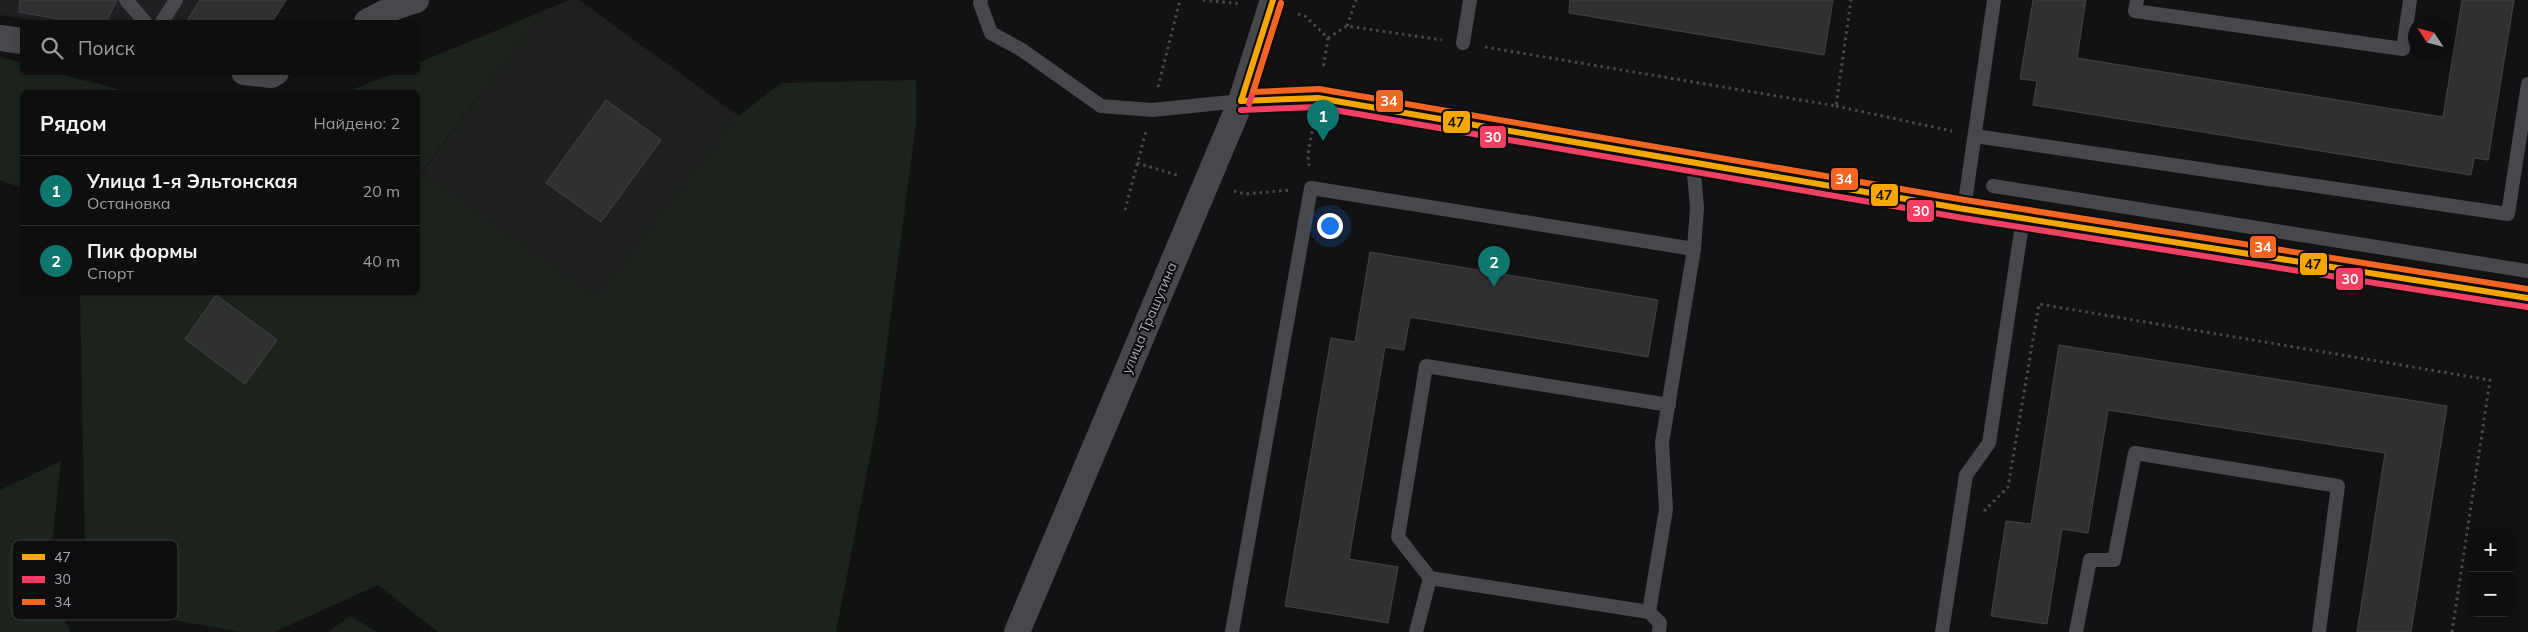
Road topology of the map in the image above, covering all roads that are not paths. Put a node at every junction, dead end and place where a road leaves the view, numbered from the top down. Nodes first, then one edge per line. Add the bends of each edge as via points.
1 (126, 0) edge
2 (176, 0) edge
3 (416, 0) edge
4 (981, 0) edge
5 (1273, 0) edge
6 (1470, 0) edge
7 (1994, 0) edge
8 (2137, 0) edge
9 (2410, 0) edge
10 (143, 20) edge
11 (163, 20) edge
12 (371, 20) edge
13 (0, 38) edge
14 (20, 41) edge
15 (1463, 43) road end
16 (2528, 84) edge
17 (1241, 100) junction
18 (1974, 136) junction
19 (2523, 143) edge
20 (1693, 162) junction
21 (1993, 186) dead end
22 (1964, 209) junction
23 (2023, 218) junction
24 (1694, 249) junction
25 (2528, 271) edge
26 (2528, 298) edge
27 (1669, 405) junction
28 (1430, 578) junction
29 (1649, 612) junction
30 (1017, 632) edge
31 (1232, 632) edge
32 (1416, 632) edge
33 (1659, 632) edge
34 (1942, 632) edge
35 (2076, 632) edge
36 (2319, 632) edge

1 - 10 lane
2 - 11 lane
3 - 12 street
4 - 17 lane via 991,33 1022,50 1101,106 1152,110
5 - 17 street, улица Трашутина
6 - 15 lane
7 - 18 lane
8 - 9 lane via 2136,11 2403,50
13 - 14 street
16 - 19 lane
17 - 20 street via 1318,98
17 - 30 street, улица Трашутина
18 - 19 lane via 2508,214
18 - 22 lane
20 - 22 street
20 - 24 lane via 1697,208
21 - 25 lane
22 - 23 street
23 - 26 street
23 - 34 lane via 1989,443 1966,475
24 - 27 lane
24 - 31 lane via 1311,188
27 - 28 lane via 1426,366 1398,537
27 - 29 lane via 1662,443 1666,509
28 - 29 lane
28 - 32 lane
29 - 33 lane via 1660,623
35 - 36 lane via 2090,560 2114,560 2135,453 2338,486

